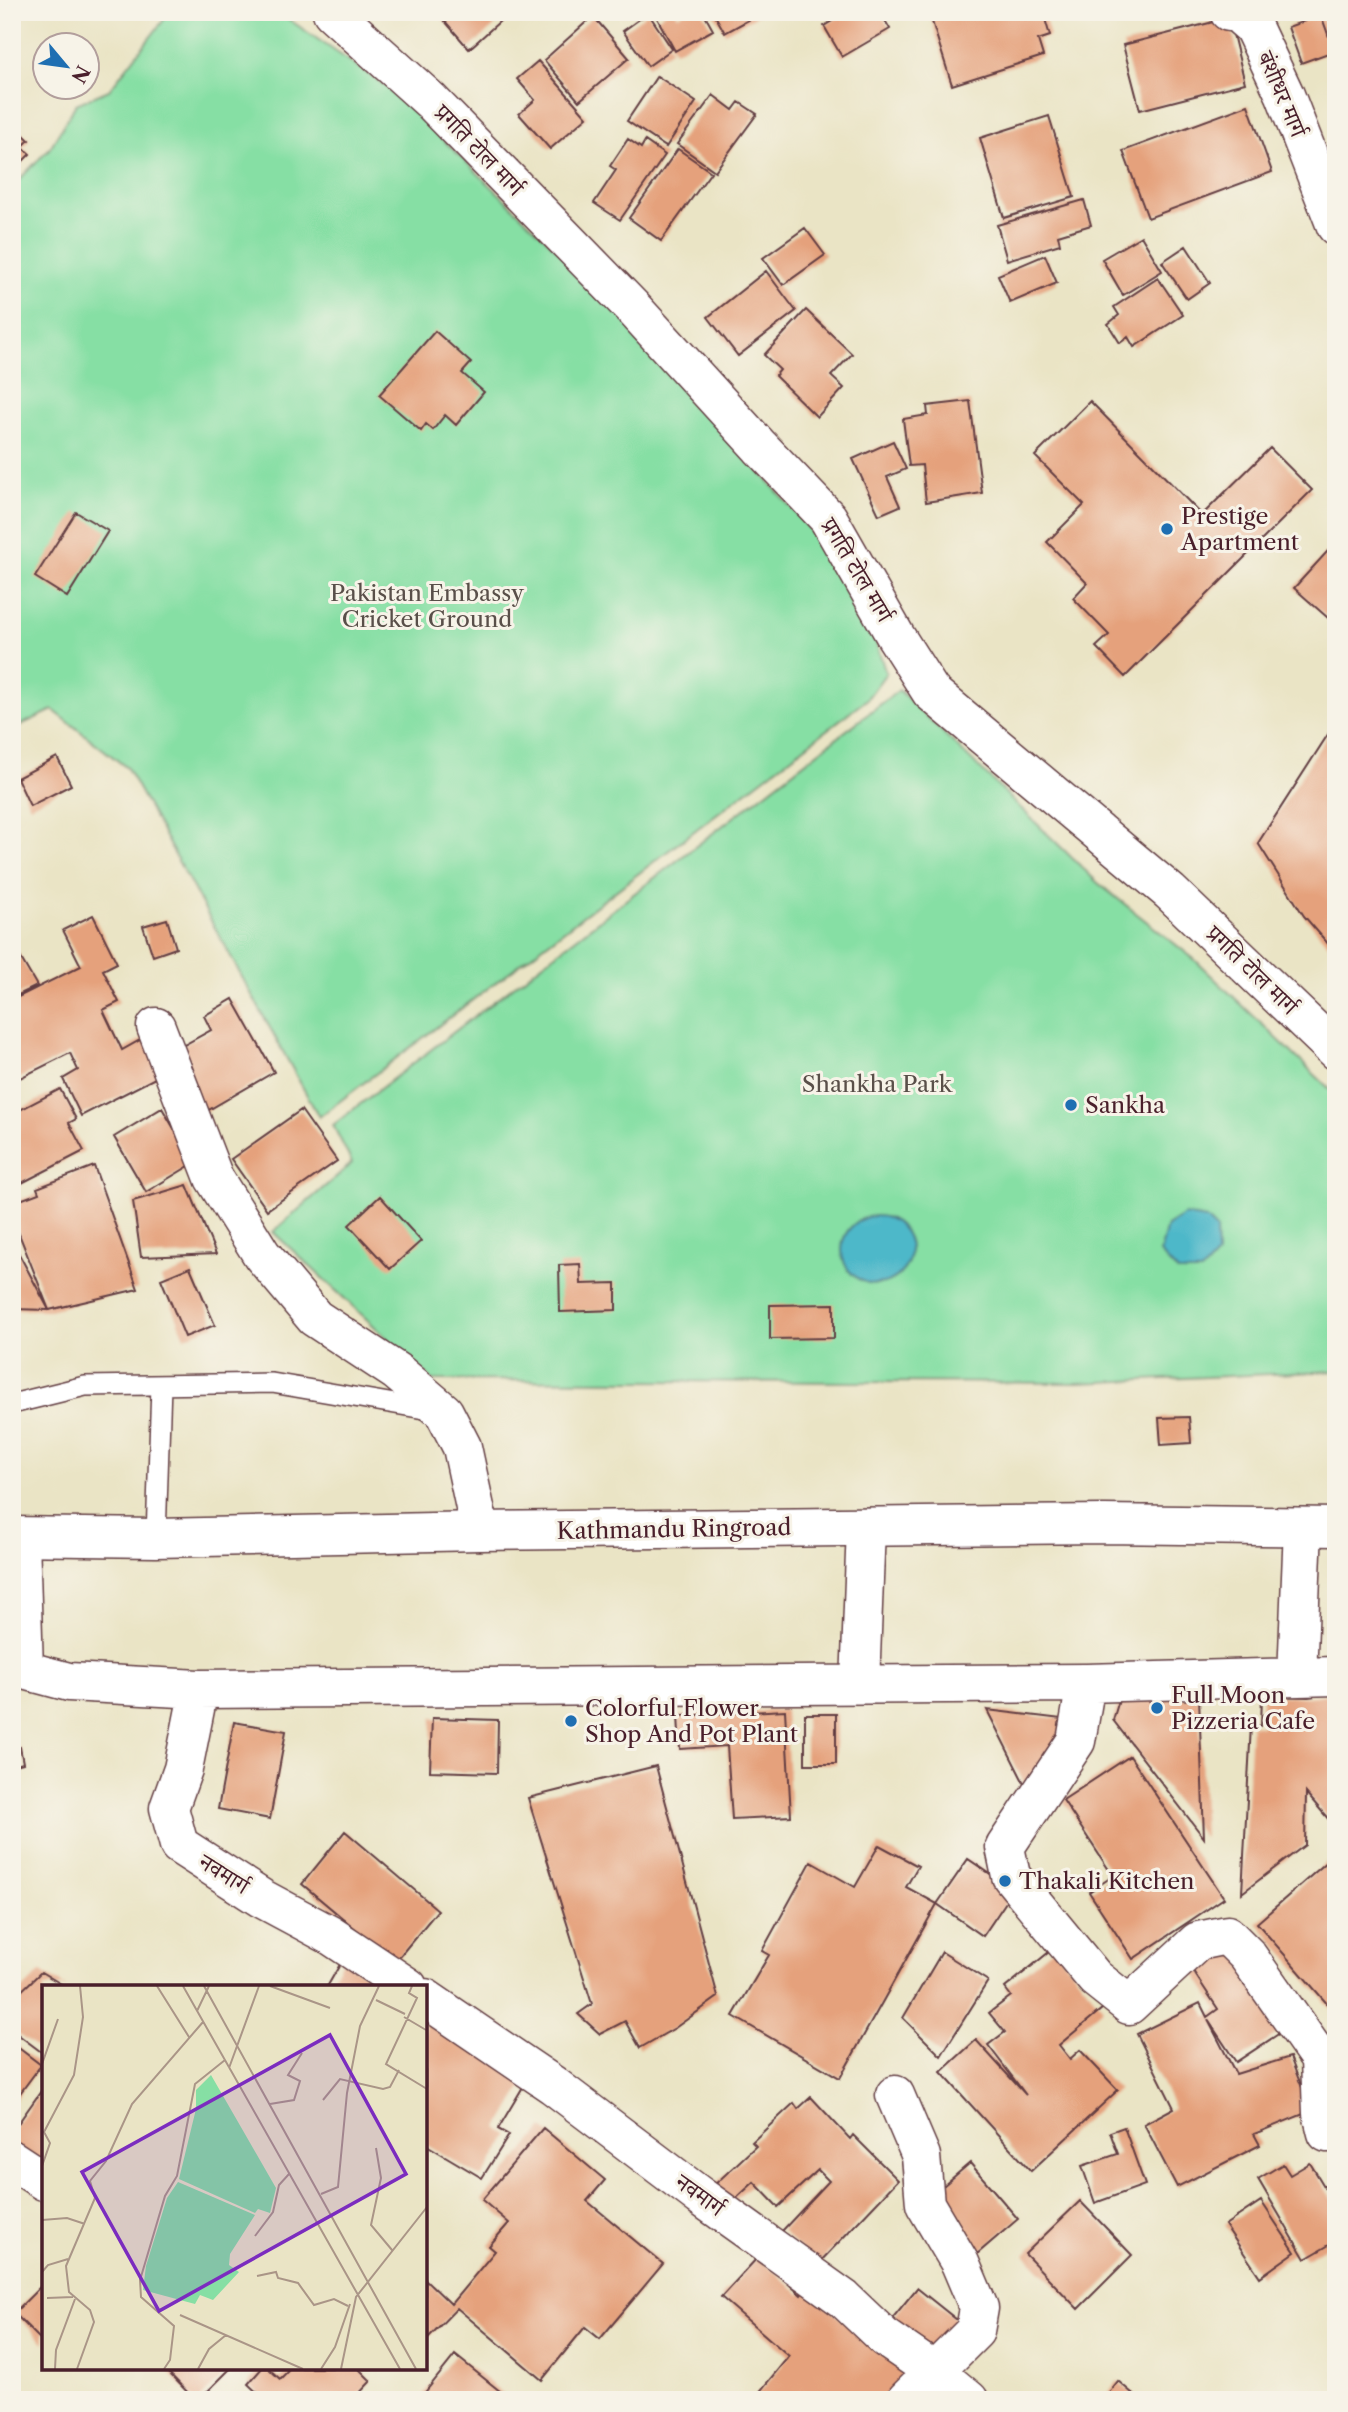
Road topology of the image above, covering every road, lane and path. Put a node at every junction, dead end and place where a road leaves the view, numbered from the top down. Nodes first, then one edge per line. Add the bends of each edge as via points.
1 (332, 12) edge
2 (1230, 12) edge
3 (1336, 226) edge
4 (156, 1027) dead end
5 (1336, 1051) edge
6 (161, 1385) junction
7 (12, 1404) edge
8 (444, 1412) junction
9 (866, 1527) junction
10 (1319, 1527) edge
11 (480, 1531) junction
12 (16, 1536) edge
13 (156, 1538) junction
14 (18, 1670) edge
15 (1336, 1676) edge
16 (1297, 1677) junction
17 (1086, 1683) junction
18 (860, 1684) junction
19 (199, 1689) junction
20 (405, 1985) edge
21 (427, 1999) edge
22 (895, 2095) dead end
23 (1331, 2144) edge
24 (12, 2160) edge
25 (42, 2180) edge
26 (935, 2372) junction
27 (906, 2400) edge
28 (969, 2400) edge

1 - 5 main road, प्रगति टोल मार्ग via 450,121 633,308 828,518 931,692 1170,892
2 - 3 main road, बंशीधर मार्ग via 1253,27
4 - 8 main road via 214,1178 262,1255 315,1318 397,1372
6 - 7 lane via 85,1386
6 - 8 lane via 272,1383
6 - 13 lane
8 - 11 main road via 462,1447
9 - 10 main road, Kathmandu Ringroad
9 - 11 main road, Kathmandu Ringroad
9 - 18 main road
10 - 16 main road
11 - 13 main road, Kathmandu Ringroad
12 - 13 main road, Kathmandu Ringroad
12 - 14 main road
14 - 19 main road via 69,1682
15 - 16 main road
16 - 17 main road
17 - 18 main road
17 - 23 main road via 1076,1741 1005,1847 1011,1876 1095,1978 1129,2005 1198,1941 1227,1935 1247,1955 1320,2059 1322,2113
18 - 19 main road
19 - 20 main road, नवमार्ग via 183,1769 169,1808 179,1845
21 - 26 main road, नवमार्ग via 553,2085 844,2299 884,2337
22 - 26 main road via 921,2157 925,2203 960,2263 979,2308 975,2331
24 - 25 main road
26 - 27 main road
26 - 28 main road, नवमार्ग

